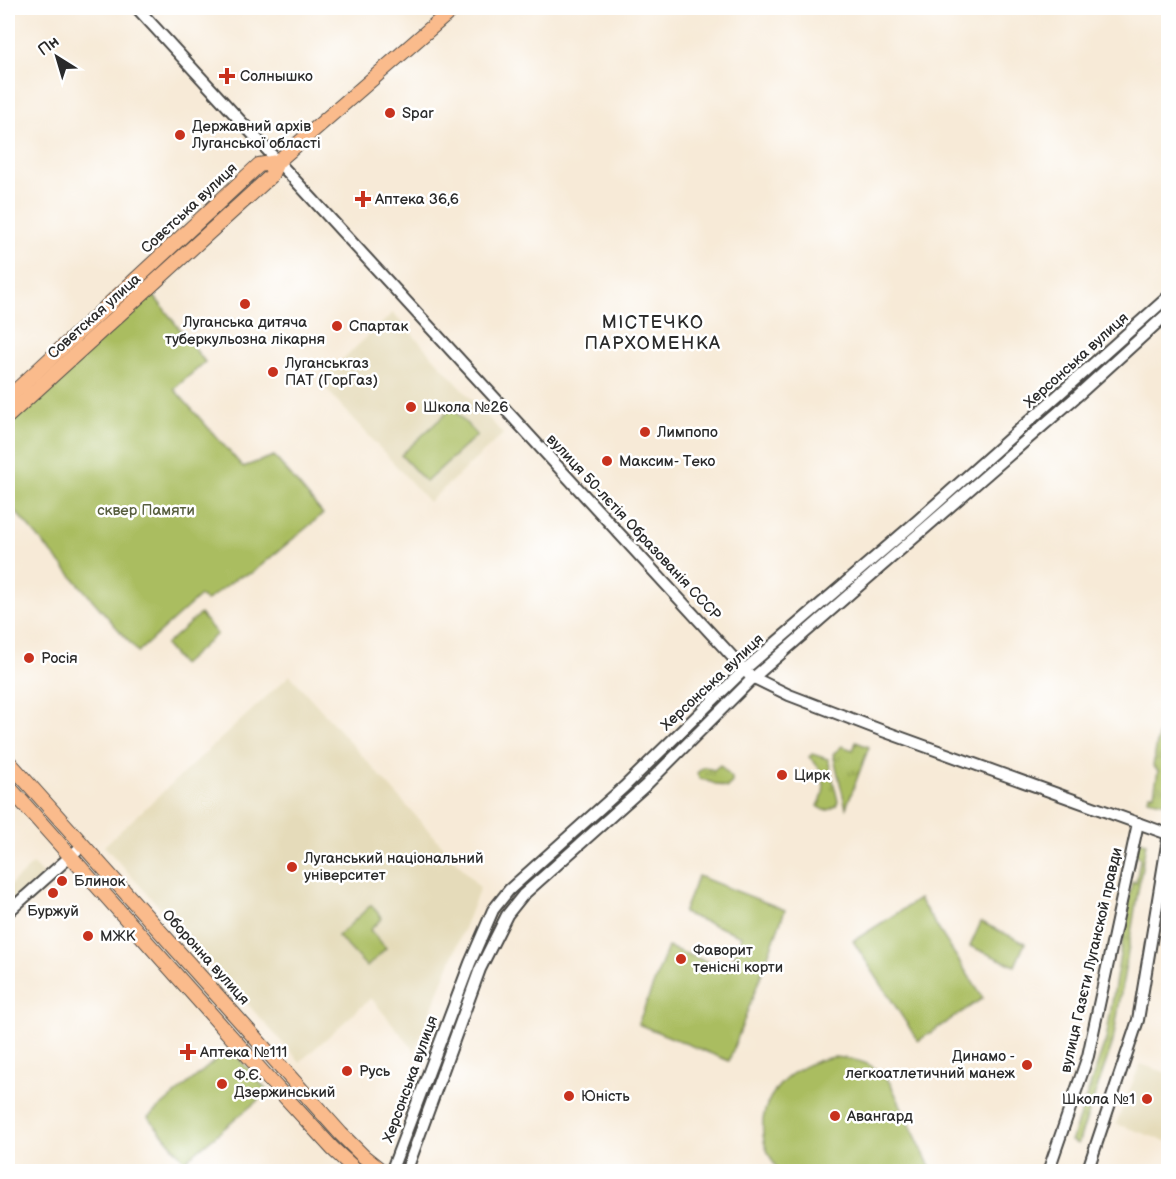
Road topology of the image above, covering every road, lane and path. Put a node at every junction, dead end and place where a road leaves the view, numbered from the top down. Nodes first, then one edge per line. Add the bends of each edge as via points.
1 (137, 8) edge
2 (454, 8) edge
3 (277, 162) junction
4 (1168, 297) edge
5 (1168, 313) edge
6 (8, 398) edge
7 (8, 416) edge
8 (744, 670) junction
9 (753, 678) junction
10 (8, 761) edge
11 (8, 786) edge
12 (1138, 823) junction
13 (1168, 834) edge
14 (1168, 839) edge
15 (83, 845) junction
16 (71, 856) junction
17 (8, 912) edge
18 (358, 1172) edge
19 (383, 1172) edge
20 (391, 1172) edge
21 (406, 1172) edge
22 (1048, 1172) edge
23 (1087, 1172) edge

1 - 3 street, вулиця 50-лєтія Образованія СССР
2 - 3 main road, Совєтська вулиця
3 - 6 main road, Совєтська вулиця via 259,165
3 - 7 main road, Советская улица via 271,176
3 - 8 street, вулиця 50-лєтія Образованія СССР
4 - 8 street, Херсонська вулиця
5 - 9 street, Херсонська вулиця
8 - 9 street, вулиця 50-лєтія Образованія СССР
8 - 20 street, Херсонська вулиця via 498,903 470,963
9 - 12 street, вулиця 50-лєтія Образованія СССР via 873,727
9 - 21 street, Херсонська вулиця via 645,786 523,895 507,915 480,969
10 - 15 main road, Оборонна вулиця
11 - 16 main road
12 - 13 street, вулиця 50-лєтія Образованія СССР
12 - 22 street, вулиця Газєти Луганской правди via 1088,1056
14 - 23 street via 1138,1020
15 - 16 street
15 - 19 main road, Оборонна вулиця via 341,1134
16 - 17 street
16 - 18 main road via 266,1076

